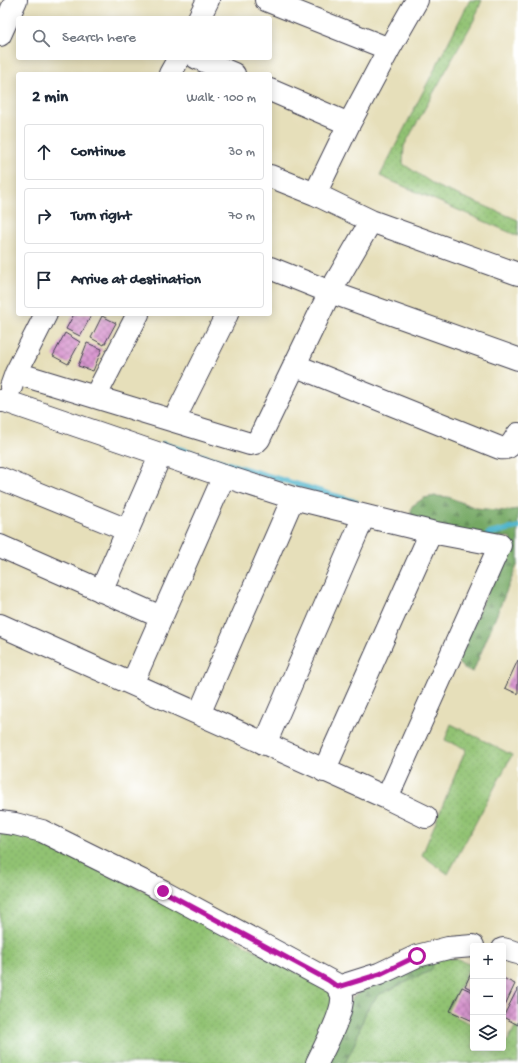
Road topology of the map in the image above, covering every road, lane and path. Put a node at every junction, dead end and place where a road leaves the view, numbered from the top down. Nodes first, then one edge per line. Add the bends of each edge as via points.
1 (16, 0) edge
2 (208, 0) edge
3 (266, 0) edge
4 (417, 0) edge
5 (200, 16) edge
6 (0, 35) edge
7 (388, 48) junction
8 (178, 60) edge
9 (202, 60) edge
10 (171, 72) edge
11 (229, 72) edge
12 (272, 91) edge
13 (349, 124) junction
14 (272, 177) edge
15 (315, 194) junction
16 (372, 221) junction
17 (272, 269) edge
18 (518, 274) edge
19 (330, 292) junction
20 (45, 316) edge
21 (137, 316) edge
22 (226, 316) edge
23 (518, 359) edge
24 (294, 365) junction
25 (7, 394) edge
26 (95, 397) junction
27 (174, 420) junction
28 (518, 434) edge
29 (161, 454) junction
30 (224, 476) junction
31 (0, 478) edge
32 (293, 498) junction
33 (364, 516) junction
34 (127, 530) junction
35 (431, 532) junction
36 (0, 546) edge
37 (101, 591) junction
38 (162, 617) junction
39 (0, 625) edge
40 (132, 684) junction
41 (199, 714) junction
42 (265, 744) junction
43 (324, 770) junction
44 (387, 798) junction
45 (426, 817) dead end
46 (0, 822) edge
47 (470, 946) edge
48 (506, 950) edge
49 (518, 953) edge
50 (338, 987) junction
51 (317, 1063) edge

1 - 6 street
2 - 5 street
3 - 7 street
4 - 7 street
7 - 13 street
8 - 10 street
9 - 11 street
12 - 13 street
13 - 15 street
14 - 15 street
15 - 16 street
16 - 18 street
16 - 19 street
17 - 19 street
19 - 23 street
19 - 24 street
20 - 25 street
21 - 26 street
22 - 27 street
24 - 27 street via 255,443 250,444
24 - 28 street via 500,448 509,447
25 - 26 street
25 - 29 street
26 - 27 street
29 - 30 street
29 - 34 street
30 - 32 street
30 - 38 street
31 - 34 street
32 - 33 street
32 - 41 street
33 - 35 street
33 - 42 street
34 - 37 street
35 - 43 street
35 - 44 street via 500,545
36 - 37 street
37 - 38 street
38 - 40 street
39 - 40 street
40 - 41 street
41 - 42 street
42 - 43 street
43 - 44 street
44 - 45 street
46 - 50 street via 42,831 163,891
47 - 50 street via 448,948 417,956 380,974
48 - 49 street
50 - 51 street via 342,998 341,1006

